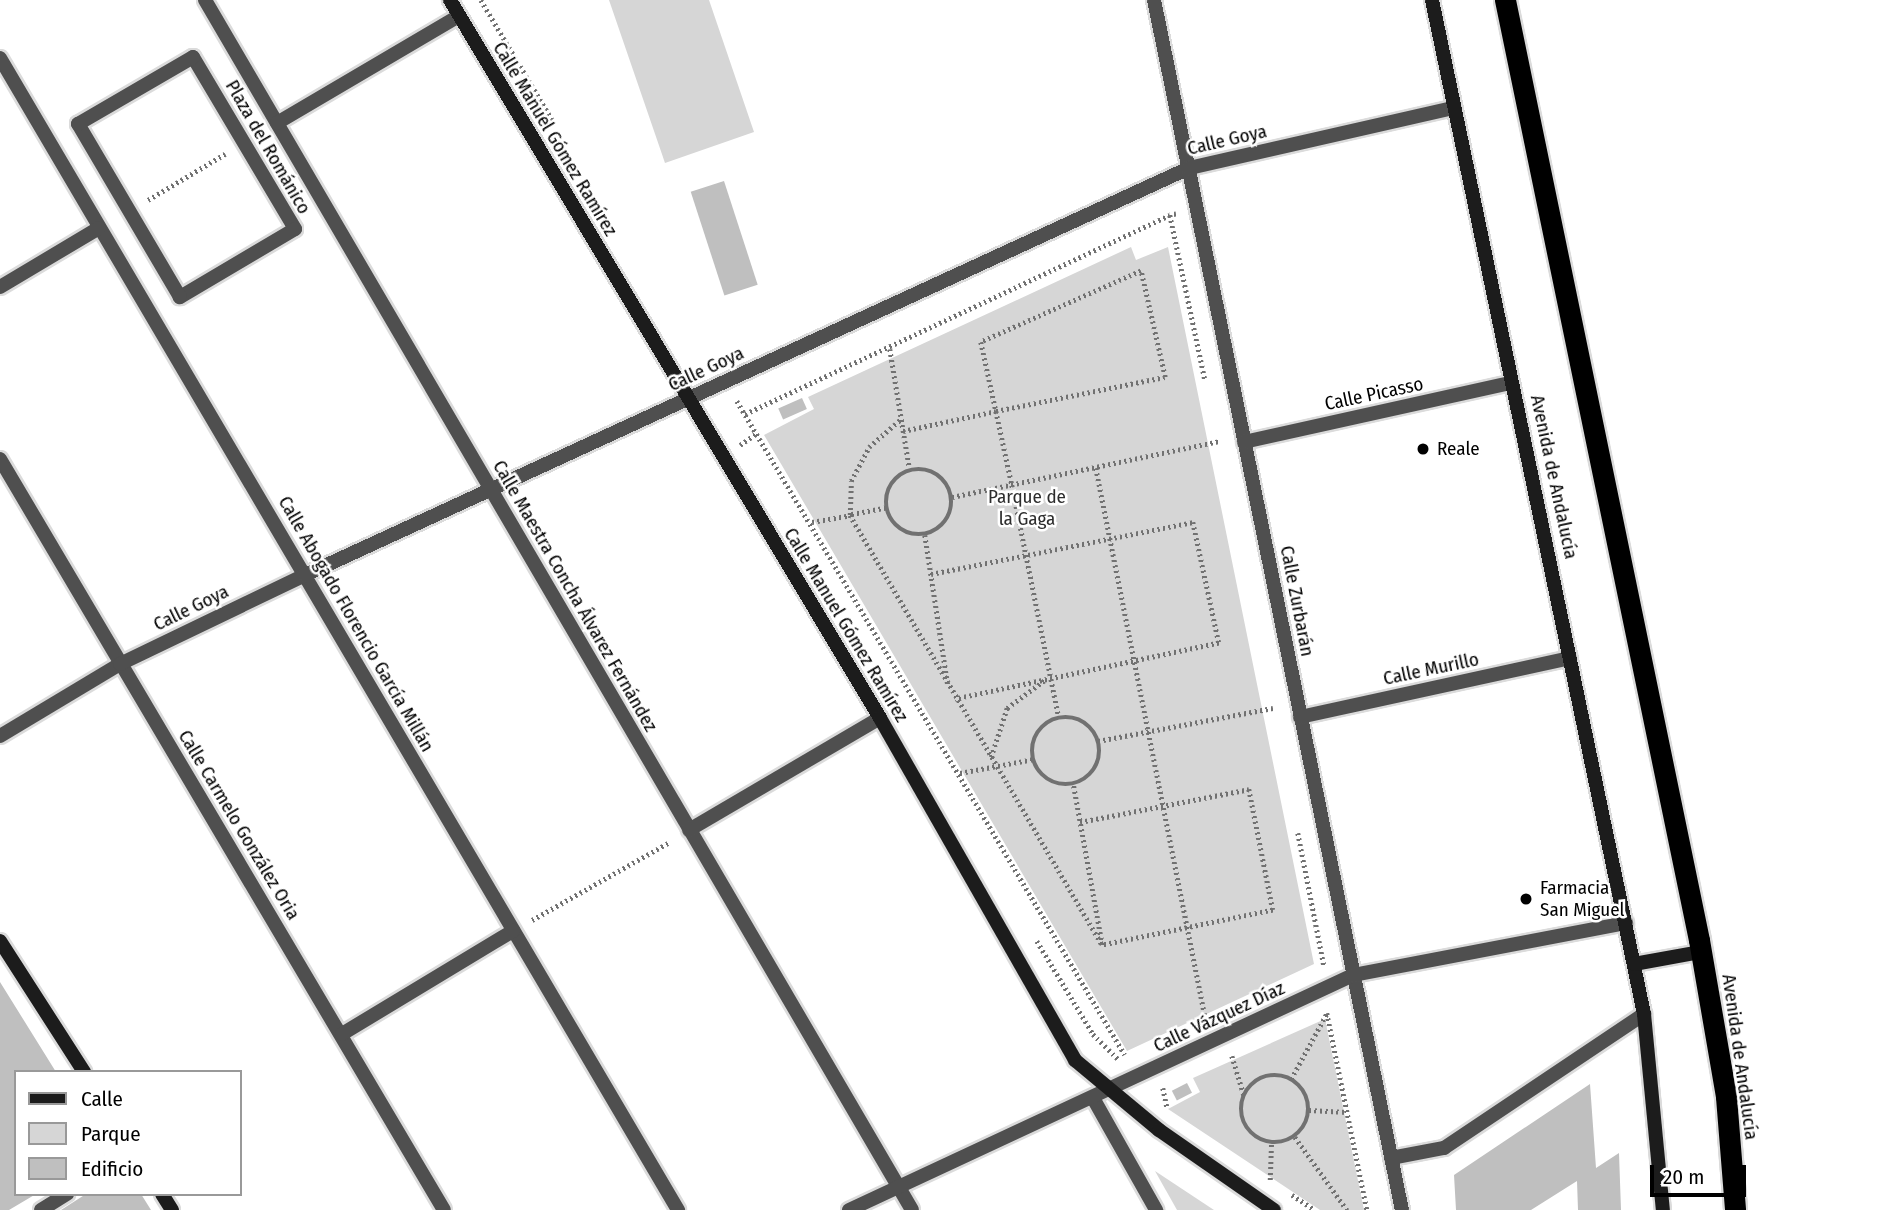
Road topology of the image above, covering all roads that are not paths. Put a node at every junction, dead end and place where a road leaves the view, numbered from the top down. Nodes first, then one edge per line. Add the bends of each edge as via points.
1 (205, 0) edge
2 (450, 0) edge
3 (1154, 0) edge
4 (1432, 0) edge
5 (1505, 0) edge
6 (459, 16) junction
7 (0, 58) edge
8 (1454, 108) junction
9 (277, 123) junction
10 (1189, 168) junction
11 (129, 211) joint
12 (99, 228) junction
13 (0, 287) edge
14 (1511, 383) junction
15 (687, 398) junction
16 (1244, 442) junction
17 (0, 459) edge
18 (491, 490) junction
19 (305, 575) junction
20 (1570, 658) junction
21 (120, 664) junction
22 (1300, 717) junction
23 (880, 718) junction
24 (0, 736) edge
25 (689, 830) junction
26 (1626, 923) junction
27 (513, 931) junction
28 (0, 941) edge
29 (1701, 952) junction
30 (1634, 964) junction
31 (1353, 975) junction
32 (1644, 1014) junction
33 (342, 1034) junction
34 (83, 1070) edge
35 (1109, 1091) junction
36 (1093, 1098) junction
37 (1391, 1158) junction
38 (898, 1187) junction
39 (64, 1196) edge
40 (41, 1210) edge
41 (444, 1210) edge
42 (678, 1210) edge
43 (849, 1210) edge
44 (912, 1210) edge
45 (1156, 1210) edge
46 (1274, 1210) edge
47 (1402, 1210) edge
48 (1663, 1210) edge
49 (1735, 1210) edge

1 - 9 street, Calle Maestra Concha Álvarez Fernández
2 - 6 street, Calle Manuel Gómez Ramírez
3 - 10 street, Calle Zurbarán
4 - 8 street, Avenida de Andalucía
5 - 29 highway, Avenida de Andalucía
6 - 9 street
6 - 15 street, Calle Manuel Gómez Ramírez
7 - 12 street, Calle Abogado Florencio García Millán
8 - 10 street, Calle Goya
8 - 14 street, Avenida de Andalucía
9 - 18 street, Calle Maestra Concha Álvarez Fernández
10 - 15 street, Calle Goya
10 - 16 street, Calle Zurbarán
11 - 11 street, Plaza del Románico via 78,124 193,57 295,229 180,297
12 - 13 street
12 - 19 street, Calle Abogado Florencio García Millán
14 - 16 street, Calle Picasso
14 - 20 street, Avenida de Andalucía
15 - 18 street, Calle Goya
15 - 23 street, Calle Manuel Gómez Ramírez
16 - 22 street, Calle Zurbarán
17 - 21 street, Calle Carmelo González Oria
18 - 19 street, Calle Goya
18 - 25 street, Calle Maestra Concha Álvarez Fernández
19 - 21 street, Calle Goya
19 - 27 street, Calle Abogado Florencio García Millán
20 - 22 street, Calle Murillo
20 - 26 street, Avenida de Andalucía
21 - 24 street, Calle Goya
21 - 33 street, Calle Carmelo González Oria
22 - 31 street, Calle Zurbarán
23 - 25 street
23 - 35 street, Calle Manuel Gómez Ramírez via 1075,1060
25 - 38 street, Calle Maestra Concha Álvarez Fernández
26 - 30 street, Avenida de Andalucía
26 - 31 street, Calle Vázquez Díaz
27 - 33 street
27 - 42 street, Calle Abogado Florencio García Millán
28 - 34 street
29 - 30 street, Avenida de Andalucía
29 - 49 highway, Avenida de Andalucía via 1726,1097
30 - 32 street, Avenida de Andalucía
31 - 35 street, Calle Vázquez Díaz
31 - 37 street, Calle Zurbarán
32 - 37 street via 1444,1148
32 - 48 street, Avenida de Andalucía
33 - 41 street, Calle Carmelo González Oria
35 - 36 street, Calle Vázquez Díaz
35 - 46 street, Calle Manuel Gómez Ramírez
36 - 38 street, Calle Vázquez Díaz
36 - 45 street
37 - 47 street, Calle Zurbarán
38 - 43 street, Calle Vázquez Díaz
38 - 44 street, Calle Maestra Concha Álvarez Fernández
39 - 40 street

